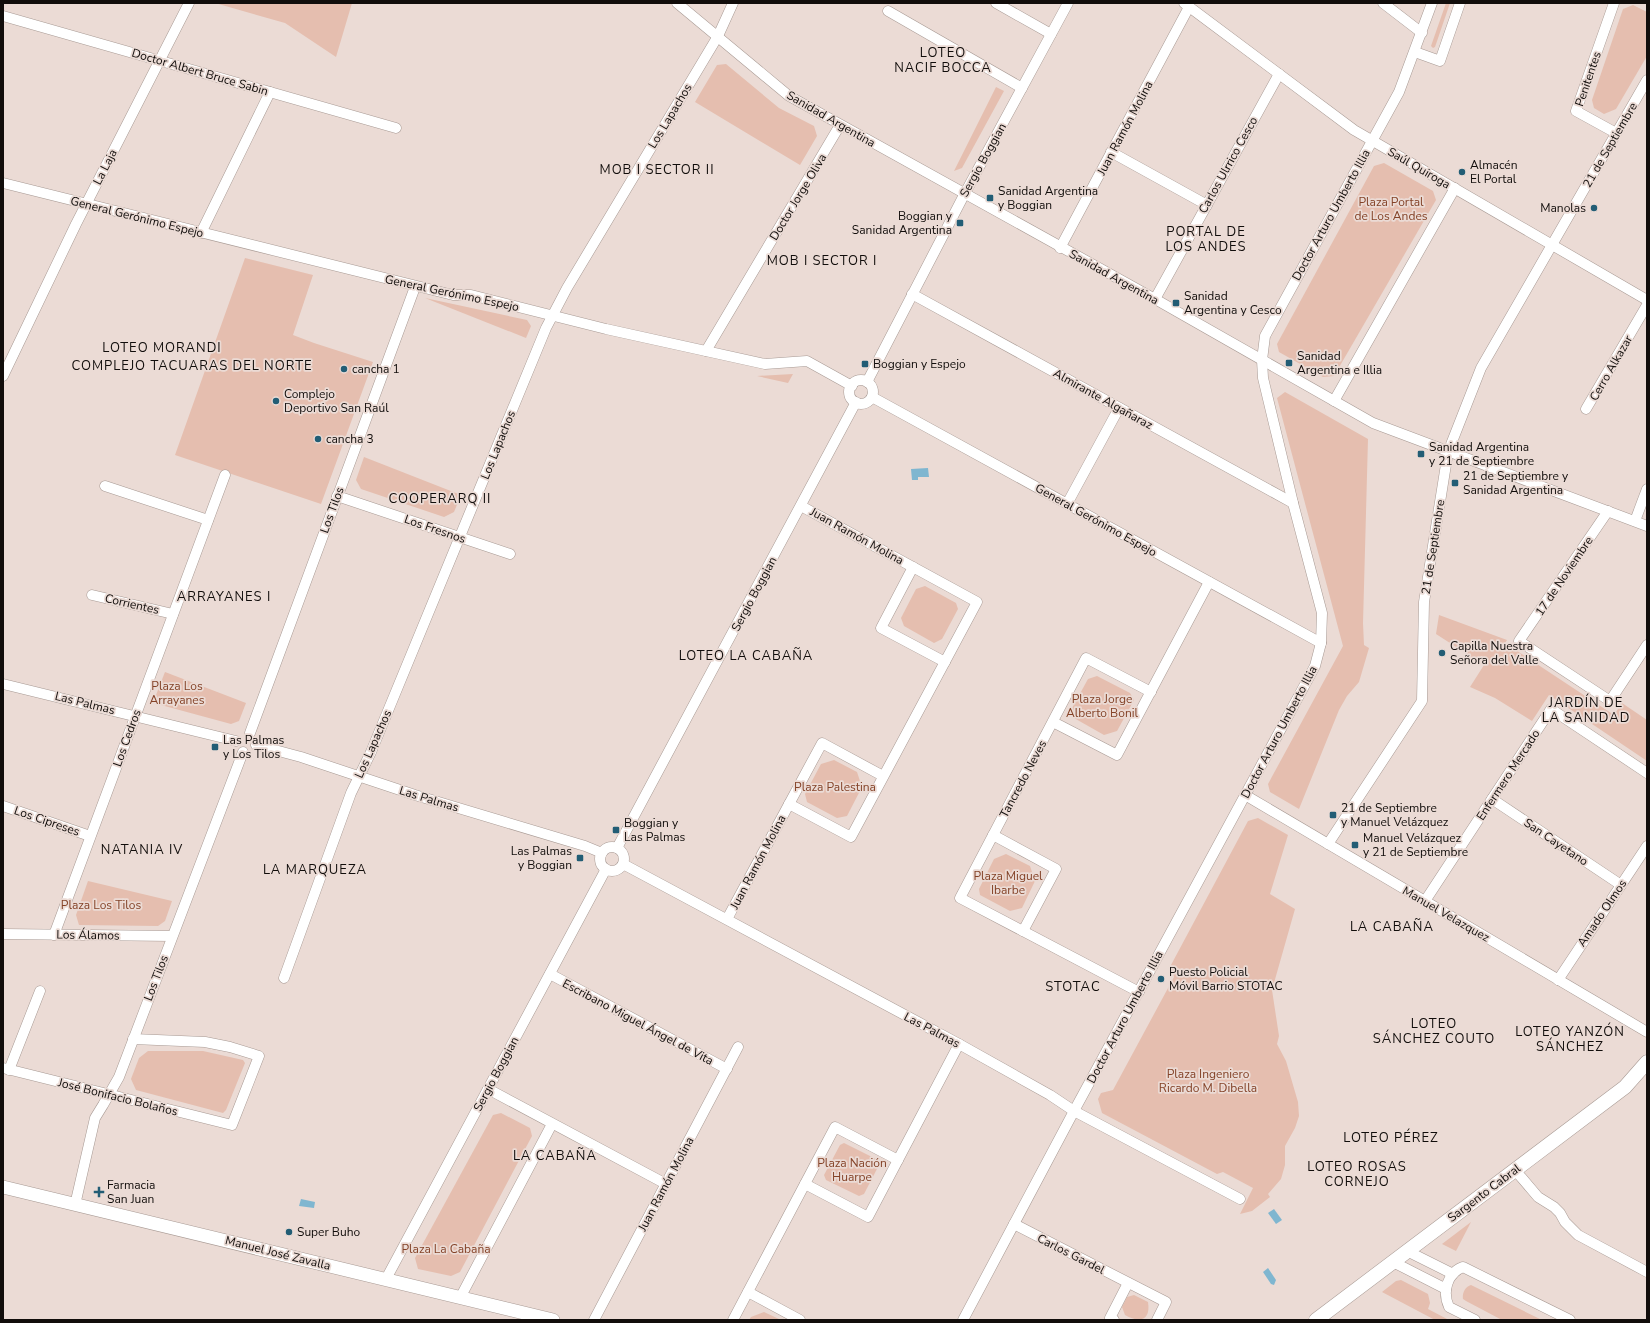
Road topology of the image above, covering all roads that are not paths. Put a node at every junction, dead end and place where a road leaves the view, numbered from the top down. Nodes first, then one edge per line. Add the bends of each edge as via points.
1 (189, 3) edge
2 (677, 3) edge
3 (733, 3) edge
4 (996, 3) edge
5 (1068, 3) edge
6 (1383, 3) edge
7 (1432, 3) edge
8 (1460, 3) edge
9 (1614, 3) edge
10 (1187, 5) edge
11 (888, 11) dead end
12 (3, 16) edge
13 (1422, 33) junction
14 (1051, 34) junction
15 (718, 36) junction
16 (1415, 52) junction
17 (160, 60) junction
18 (1279, 74) junction
19 (1647, 80) edge
20 (1022, 88) junction
21 (270, 92) junction
22 (840, 125) junction
23 (396, 128) dead end
24 (1616, 134) junction
25 (1372, 140) junction
26 (1111, 152) junction
27 (3, 184) edge
28 (1455, 188) junction
29 (964, 195) junction
30 (87, 204) junction
31 (1207, 205) junction
32 (201, 233) junction
33 (1552, 244) junction
34 (1060, 248) junction
35 (415, 286) junction
36 (912, 294) junction
37 (1155, 299) junction
38 (1647, 300) edge
39 (1647, 305) edge
40 (553, 316) junction
41 (706, 351) junction
42 (1262, 360) junction
43 (3, 376) edge
44 (867, 382) junction
45 (852, 386) junction
46 (872, 397) junction
47 (1334, 401) junction
48 (856, 402) junction
49 (1119, 408) junction
50 (1586, 409) dead end
51 (1448, 452) junction
52 (224, 474) dead end
53 (106, 486) dead end
54 (1647, 489) edge
55 (337, 496) junction
56 (1293, 503) junction
57 (1067, 504) junction
58 (801, 506) junction
59 (1608, 511) junction
60 (208, 520) junction
61 (1635, 521) junction
62 (1647, 526) edge
63 (460, 537) junction
64 (510, 554) dead end
65 (913, 567) junction
66 (1209, 582) junction
67 (92, 594) dead end
68 (173, 614) junction
69 (1321, 643) junction
70 (1647, 645) edge
71 (945, 662) junction
72 (3, 684) edge
73 (1151, 692) junction
74 (135, 716) junction
75 (1053, 722) junction
76 (250, 733) junction
77 (236, 740) junction
78 (256, 746) junction
79 (243, 752) junction
80 (1647, 773) edge
81 (359, 776) junction
82 (884, 776) junction
83 (1245, 795) junction
84 (1492, 799) junction
85 (789, 804) junction
86 (3, 806) edge
87 (993, 835) junction
88 (90, 836) junction
89 (1328, 844) junction
90 (1647, 846) edge
91 (617, 848) junction
92 (602, 853) junction
93 (623, 864) junction
94 (606, 869) junction
95 (1621, 885) junction
96 (1425, 901) junction
97 (727, 919) junction
98 (1024, 931) junction
99 (3, 934) edge
100 (54, 935) junction
101 (172, 936) junction
102 (550, 974) junction
103 (284, 978) dead end
104 (1558, 980) junction
105 (40, 991) dead end
106 (1139, 992) junction
107 (1647, 1032) edge
108 (133, 1039) junction
109 (959, 1044) junction
110 (738, 1047) dead end
111 (1647, 1062) edge
112 (6, 1069) edge
113 (727, 1069) junction
114 (488, 1089) junction
115 (108, 1094) junction
116 (1074, 1111) junction
117 (552, 1124) junction
118 (898, 1160) junction
119 (1515, 1170) junction
120 (666, 1184) junction
121 (805, 1184) junction
122 (3, 1187) edge
123 (1240, 1199) dead end
124 (75, 1204) junction
125 (1014, 1224) junction
126 (1407, 1251) junction
127 (1393, 1262) junction
128 (1647, 1272) edge
129 (1453, 1274) junction
130 (386, 1280) junction
131 (1128, 1283) junction
132 (1446, 1289) junction
133 (748, 1292) junction
134 (460, 1298) junction
135 (553, 1320) edge
136 (594, 1320) edge
137 (734, 1320) edge
138 (800, 1320) edge
139 (963, 1320) edge
140 (1114, 1320) edge
141 (1157, 1320) edge
142 (1316, 1320) edge
143 (1475, 1320) edge
144 (1570, 1320) edge

1 - 17 street, La Laja
2 - 15 street, Sanidad Argentina
3 - 15 street, Los Lapachos
4 - 14 street
5 - 14 street, Sergio Boggian
6 - 13 street
7 - 13 street, Doctor Arturo Umberto Illia
8 - 16 street via 1440,62
9 - 24 street, Penitentes via 1576,111
10 - 18 street, Saúl Quiroga
10 - 26 street, Juan Ramón Molina
11 - 20 street
12 - 17 street, Doctor Albert Bruce Sabin
13 - 16 street, Doctor Arturo Umberto Illia
14 - 20 street, Sergio Boggian
15 - 22 street, Sanidad Argentina via 789,96
15 - 40 street, Los Lapachos via 567,288
16 - 25 street, Doctor Arturo Umberto Illia via 1399,92
17 - 21 street, Doctor Albert Bruce Sabin
17 - 30 street, La Laja
18 - 25 street, Saúl Quiroga via 1354,130
18 - 31 street, Carlos Ulrrico Cesco
19 - 24 street, 21 de Septiembre
20 - 29 street, Sergio Boggian
21 - 23 street, Doctor Albert Bruce Sabin
21 - 32 street
22 - 29 street, Sanidad Argentina
22 - 41 street, Doctor Jorge Oliva
24 - 33 street, 21 de Septiembre
25 - 28 street, Saúl Quiroga
25 - 42 street, Doctor Arturo Umberto Illia via 1265,336
26 - 31 street
26 - 34 street, Juan Ramón Molina
27 - 30 street, General Gerónimo Espejo
28 - 33 street, Saúl Quiroga
28 - 47 street
29 - 34 street, Sanidad Argentina
29 - 36 street, Sergio Boggian
30 - 32 street, General Gerónimo Espejo
30 - 43 street, La Laja
31 - 37 street, Carlos Ulrrico Cesco
32 - 35 street, General Gerónimo Espejo
33 - 38 street, Saúl Quiroga
33 - 51 street, 21 de Septiembre via 1482,368
34 - 37 street, Sanidad Argentina
35 - 40 street, General Gerónimo Espejo via 453,295 471,295
35 - 55 street, Los Tilos
36 - 44 street, Sergio Boggian
36 - 49 street, Almirante Algañaraz
37 - 42 street, Sanidad Argentina
39 - 50 street, Cerro Alkazar
40 - 41 street, General Gerónimo Espejo
40 - 63 street, Los Lapachos
41 - 45 street, General Gerónimo Espejo via 765,364 807,361
42 - 47 street, Sanidad Argentina
42 - 56 street, Doctor Arturo Umberto Illia via 1263,378
44 - 45 street via 860,380
44 - 46 street via 872,388
45 - 48 street via 850,395
46 - 48 street via 865,403
46 - 57 street, General Gerónimo Espejo
47 - 51 street, Sanidad Argentina via 1373,423
48 - 58 street, Sergio Boggian
49 - 56 street, Almirante Algañaraz
49 - 57 street
51 - 59 street, Sanidad Argentina
51 - 89 street, 21 de Septiembre via 1424,602 1422,700
52 - 60 street, Los Cedros
53 - 60 street
54 - 61 street
55 - 63 street, Los Fresnos
55 - 76 street, Los Tilos
56 - 69 street, Doctor Arturo Umberto Illia via 1322,613
57 - 66 street, General Gerónimo Espejo
58 - 65 street, Juan Ramón Molina
58 - 91 street, Sergio Boggian
59 - 61 street, Sanidad Argentina
59 - 70 street, 17 de Noviembre via 1519,641 1610,701
60 - 68 street, Los Cedros
61 - 62 street, Sanidad Argentina
63 - 64 street, Los Fresnos
63 - 81 street, Los Lapachos
65 - 71 street, Juan Ramón Molina via 977,602
65 - 71 street, Juan Ramón Molina via 881,628
66 - 69 street, General Gerónimo Espejo
66 - 73 street
67 - 68 street, Corrientes
68 - 74 street, Los Cedros
69 - 83 street, Doctor Arturo Umberto Illia via 1316,666
71 - 82 street, Juan Ramón Molina
72 - 74 street, Las Palmas
73 - 75 street via 1117,754
73 - 75 street, Tancredo Neves via 1086,658
74 - 77 street, Las Palmas
74 - 88 street, Los Cedros
75 - 87 street, Tancredo Neves
76 - 77 street via 243,733
76 - 78 street via 256,740
77 - 79 street
78 - 79 street via 250,751
78 - 81 street, Las Palmas via 301,757
79 - 101 street, Los Tilos
80 - 84 street, Enfermero Mercado via 1552,709
81 - 92 street, Las Palmas
81 - 103 street, Los Lapachos
82 - 85 street, Juan Ramón Molina via 851,837
82 - 85 street, Juan Ramón Molina via 822,743
83 - 89 street, Manuel Velazquez
83 - 106 street, Doctor Arturo Umberto Illia
84 - 95 street, San Cayetano
84 - 96 street, Enfermero Mercado
85 - 97 street, Juan Ramón Molina
86 - 88 street, Los Cipreses
87 - 98 street via 1056,869
87 - 98 street, Tancredo Neves via 960,898
88 - 100 street, Los Cedros
89 - 96 street, Manuel Velazquez
90 - 95 street, Amado Olmos
91 - 92 street via 608,848
91 - 93 street via 623,855
92 - 94 street via 601,862
93 - 94 street via 616,870
93 - 97 street, Las Palmas
94 - 102 street, Sergio Boggian
95 - 104 street, Amado Olmos
96 - 104 street, Manuel Velazquez
97 - 109 street, Las Palmas
98 - 106 street, Tancredo Neves
99 - 100 street, Los Álamos
100 - 101 street, Los Álamos
101 - 108 street, Los Tilos
102 - 113 street, Escribano Miguel Ángel de Vita
102 - 114 street, Sergio Boggian
104 - 107 street, Manuel Velazquez
105 - 112 street
106 - 116 street, Doctor Arturo Umberto Illia
108 - 115 street, Los Tilos via 119,1077
108 - 115 street, José Bonifacio Bolaños via 205,1042 259,1056 232,1125
109 - 116 street, Las Palmas
109 - 118 street
110 - 113 street, Juan Ramón Molina
111 - 119 main road, Sargento Cabral via 1624,1087
112 - 115 street, José Bonifacio Bolaños
113 - 120 street, Juan Ramón Molina
114 - 117 street
114 - 130 street, Sergio Boggian
115 - 124 street, Los Tilos via 104,1105 94,1118
116 - 123 street, Las Palmas
116 - 125 street, Doctor Arturo Umberto Illia
117 - 120 street
117 - 134 street
118 - 121 street via 868,1217
118 - 121 street via 835,1127
119 - 126 main road, Sargento Cabral
119 - 128 street via 1538,1197 1560,1213 1578,1235
120 - 136 street, Juan Ramón Molina
121 - 133 street
122 - 124 street, Manuel José Zavalla
124 - 130 street, Manuel José Zavalla
125 - 131 street, Carlos Gardel
125 - 139 street, Doctor Arturo Umberto Illia
126 - 127 main road, Sargento Cabral
126 - 129 street
127 - 132 street
127 - 142 main road, Sargento Cabral
129 - 132 street
129 - 144 street via 1460,1268 1467,1268
130 - 134 street, Manuel José Zavalla
131 - 140 street via 1110,1318
131 - 141 street, Carlos Gardel via 1166,1302
132 - 143 street via 1445,1297 1449,1307
133 - 137 street
133 - 138 street
134 - 135 street, Manuel José Zavalla

